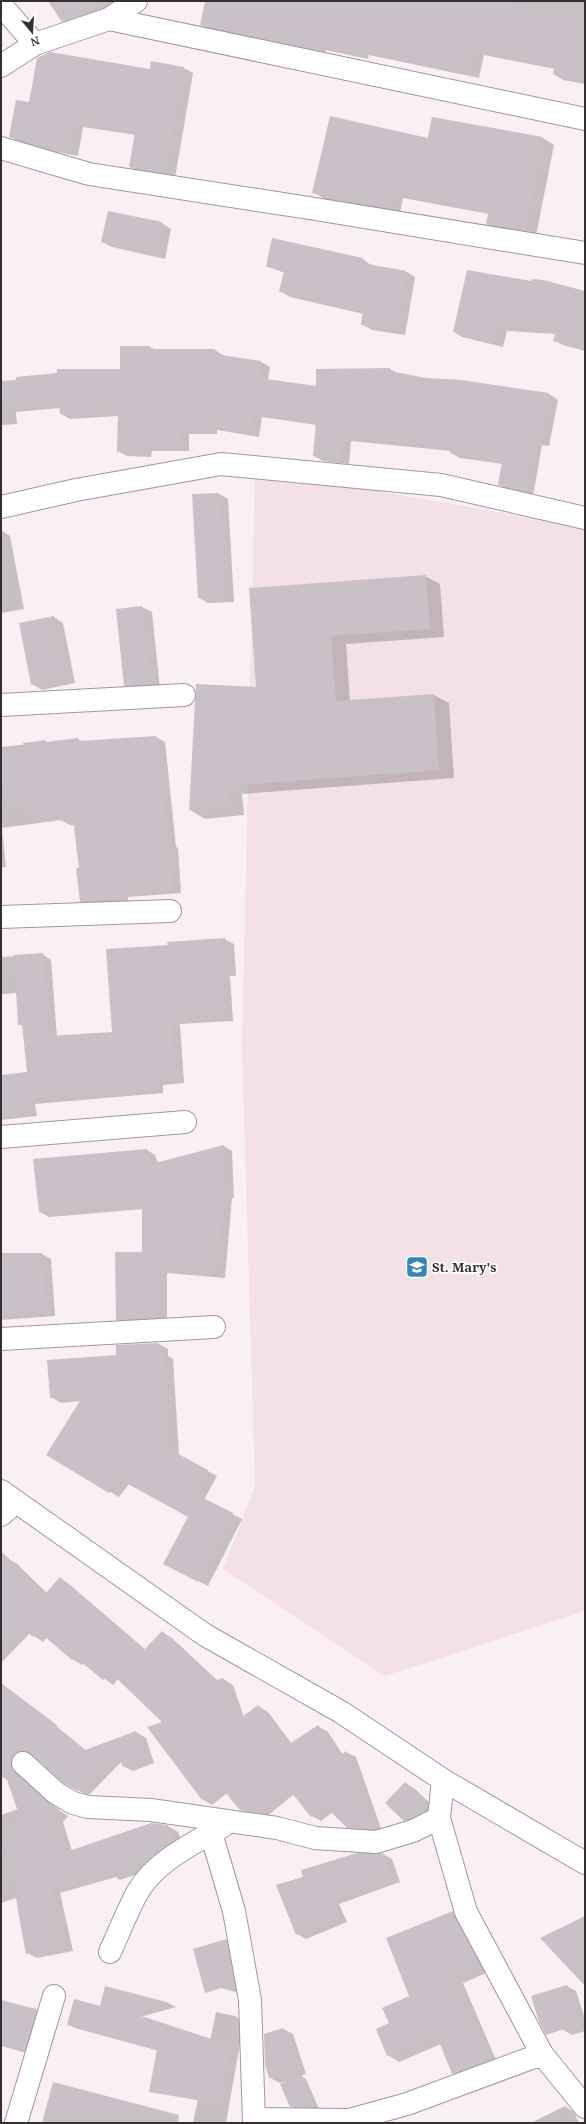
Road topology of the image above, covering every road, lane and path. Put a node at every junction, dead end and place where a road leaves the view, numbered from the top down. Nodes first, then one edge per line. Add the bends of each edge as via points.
1 (136, 1) edge
2 (1, 5) edge
3 (109, 19) junction
4 (35, 44) junction
5 (1, 66) edge
6 (585, 119) edge
7 (1, 148) edge
8 (585, 253) edge
9 (1, 507) edge
10 (585, 518) edge
11 (184, 695) dead end
12 (1, 705) edge
13 (170, 911) dead end
14 (1, 917) edge
15 (185, 1122) dead end
16 (1, 1137) edge
17 (214, 1327) dead end
18 (1, 1339) edge
19 (6, 1503) edge
20 (23, 1763) dead end
21 (443, 1780) junction
22 (439, 1818) junction
23 (231, 1822) junction
24 (211, 1833) junction
25 (585, 1863) edge
26 (110, 1952) dead end
27 (54, 1996) dead end
28 (542, 2054) junction
29 (585, 2107) edge
30 (254, 2121) edge
31 (16, 2123) edge

1 - 3 street
2 - 4 street
3 - 4 street
3 - 6 street
4 - 5 street
7 - 8 street via 90,174
9 - 10 street via 76,490 221,464 441,485
11 - 12 street
13 - 14 street
15 - 16 street
17 - 18 street
19 - 21 street via 205,1635 341,1712
20 - 23 street via 56,1793 73,1804 151,1810
21 - 22 street
21 - 25 street
22 - 23 street via 413,1832 376,1842 315,1838 277,1828
22 - 28 street via 466,1912
23 - 24 street
24 - 26 street via 166,1861 149,1878 138,1892
24 - 30 street via 234,1911 250,2000
27 - 31 street
28 - 29 street
28 - 30 street via 407,2104 349,2120

